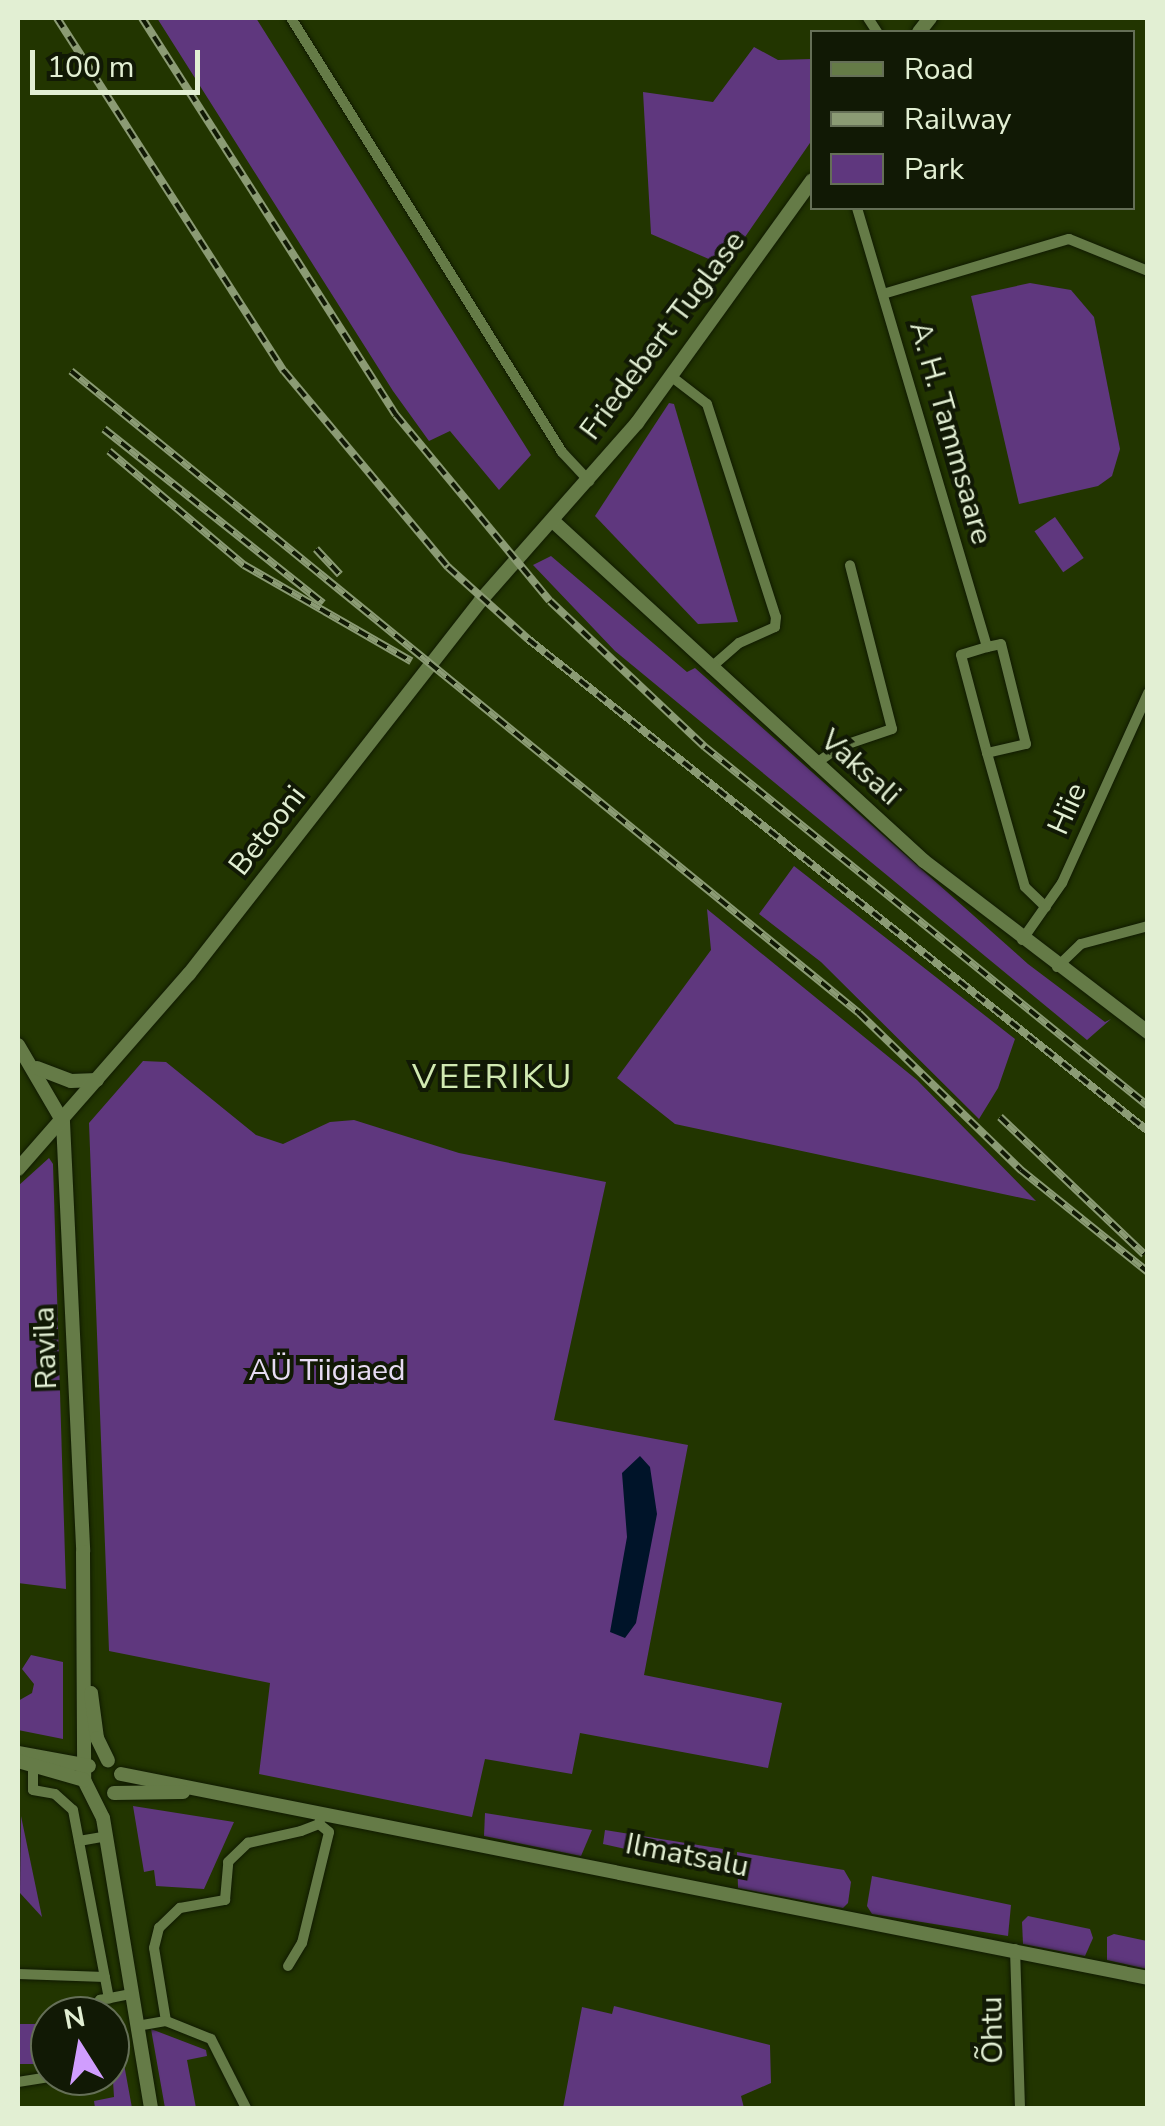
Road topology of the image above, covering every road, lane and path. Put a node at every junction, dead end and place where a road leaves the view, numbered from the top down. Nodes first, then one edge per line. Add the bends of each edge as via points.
1 (292, 18) edge
2 (810, 183) edge
3 (858, 210) edge
4 (1148, 271) edge
5 (883, 294) junction
6 (672, 377) junction
7 (589, 481) junction
8 (554, 522) junction
9 (850, 565) dead end
10 (987, 647) junction
11 (710, 668) junction
12 (1148, 693) edge
13 (987, 753) junction
14 (815, 764) junction
15 (1046, 907) junction
16 (1148, 926) edge
17 (1022, 940) junction
18 (1056, 967) junction
19 (1148, 1032) edge
20 (18, 1045) edge
21 (37, 1068) junction
22 (98, 1080) junction
23 (63, 1122) junction
24 (18, 1169) edge
25 (84, 1602) junction
26 (18, 1753) edge
27 (18, 1760) edge
28 (108, 1761) junction
29 (33, 1764) junction
30 (86, 1773) junction
31 (120, 1774) junction
32 (214, 1792) junction
33 (106, 1794) junction
34 (320, 1818) junction
35 (106, 1836) junction
36 (80, 1842) junction
37 (1015, 1949) junction
38 (125, 1955) junction
39 (102, 1959) junction
40 (288, 1966) dead end
41 (18, 1974) edge
42 (104, 1977) junction
43 (1148, 1978) edge
44 (132, 1994) junction
45 (108, 1996) edge
46 (123, 1996) edge
47 (166, 2021) junction
48 (138, 2026) junction
49 (152, 2108) edge
50 (246, 2108) edge
51 (1020, 2108) edge

1 - 7 street via 562,452
2 - 6 street, Friedebert Tuglase
3 - 5 street, A. H. Tammsaare
4 - 5 street via 1070,239
5 - 10 street, A. H. Tammsaare
6 - 7 street, Friedebert Tuglase
6 - 11 street via 707,404 776,617 774,627 739,642
7 - 8 street, Friedebert Tuglase
8 - 11 street, Vaksali
8 - 22 street, Betooni via 481,600 299,838
9 - 14 street via 892,730 838,747
10 - 13 street via 960,654
10 - 13 street, A. H. Tammsaare via 1001,644 1026,744
11 - 14 street, Vaksali
12 - 15 street, Hiie
13 - 15 street via 1026,887
14 - 17 street, Vaksali
15 - 17 street, Hiie
16 - 18 street via 1081,944
17 - 18 street, Vaksali
18 - 19 street, Vaksali
20 - 21 street, Ravila
21 - 22 street via 70,1081
21 - 23 street, Ravila
22 - 23 street, Betooni
23 - 24 street, Betooni
23 - 25 street, Ravila
25 - 28 street, Ravila via 94,1726
25 - 30 street, Ravila
26 - 30 street
27 - 29 street
28 - 30 street
28 - 31 street
29 - 30 street
29 - 36 street via 32,1790 68,1802
30 - 33 street
31 - 32 street, Ilmatsalu
31 - 33 street
32 - 33 street, Ilmatsalu
32 - 34 street, Ilmatsalu
33 - 35 street
34 - 37 street, Ilmatsalu
34 - 40 street via 328,1832 302,1943
34 - 47 street via 248,1843 228,1862 224,1900 180,1908 159,1928 154,1948
35 - 36 street
35 - 38 street
36 - 39 street
37 - 43 street, Ilmatsalu
37 - 51 street, Õhtu
38 - 39 street
38 - 44 street
39 - 42 street
41 - 42 street
42 - 45 street
44 - 46 street
44 - 48 street
47 - 48 street
47 - 50 street via 211,2039
48 - 49 street

